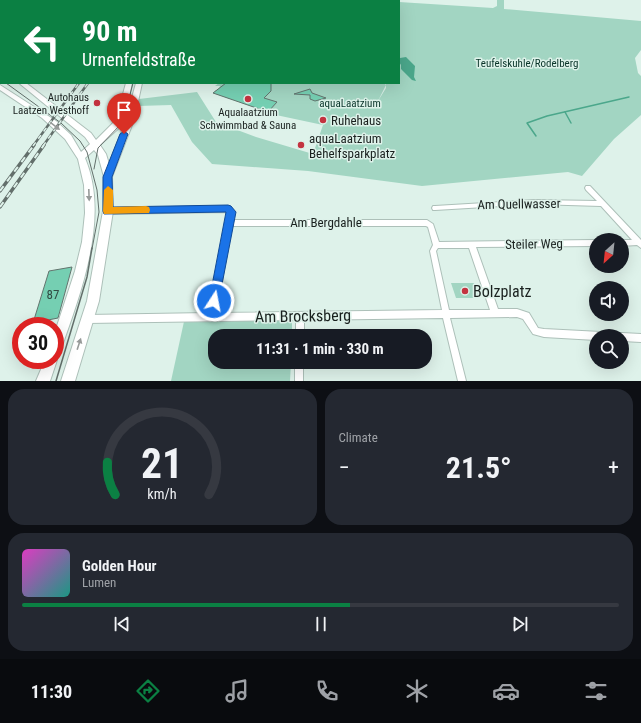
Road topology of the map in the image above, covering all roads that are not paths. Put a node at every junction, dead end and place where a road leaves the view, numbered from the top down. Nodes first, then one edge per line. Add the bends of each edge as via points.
1 (23, 84) edge
2 (129, 84) edge
3 (139, 84) edge
4 (0, 87) edge
5 (96, 144) junction
6 (81, 157) junction
7 (108, 177) junction
8 (588, 188) dead end
9 (602, 204) junction
10 (435, 208) dead end
11 (108, 211) junction
12 (229, 223) junction
13 (640, 242) edge
14 (589, 243) edge
15 (629, 243) edge
16 (436, 245) junction
17 (472, 245) junction
18 (446, 313) junction
19 (495, 313) junction
20 (300, 316) junction
21 (211, 317) junction
22 (87, 319) junction
23 (64, 325) edge
24 (300, 329) edge
25 (589, 335) edge
26 (629, 337) edge
27 (641, 338) edge
28 (48, 369) edge
29 (299, 369) edge
30 (43, 381) edge
31 (68, 381) edge
32 (299, 381) edge
33 (462, 381) edge

1 - 5 main road via 77,125
2 - 5 main road via 120,120 112,131
3 - 7 main road via 130,120
4 -> 6 main road via 63,132
5 - 6 main road
5 - 7 main road via 102,154
6 -> 23 main road via 90,193 88,232 83,262
7 - 11 main road
8 - 9 street
9 - 10 street, Am Quellwasser via 536,202
9 - 13 street
11 - 12 street via 228,209 232,212
11 - 22 main road via 93,300
12 - 16 street, Am Bergdahle via 423,222 431,226
12 - 21 street
13 - 15 street
14 - 17 street, Steiler Weg
16 - 17 street, Steiler Weg
16 - 18 street via 433,251
17 - 19 street
18 - 19 street, Am Brocksberg
18 - 20 street, Am Brocksberg
18 - 33 street
19 - 25 street, Am Brocksberg via 517,313 526,316 536,331 544,333
20 - 21 street, Am Brocksberg
20 - 24 street
21 - 22 street, Am Brocksberg
31 -> 22 main road
26 - 27 street
28 - 30 main road
29 - 32 street

